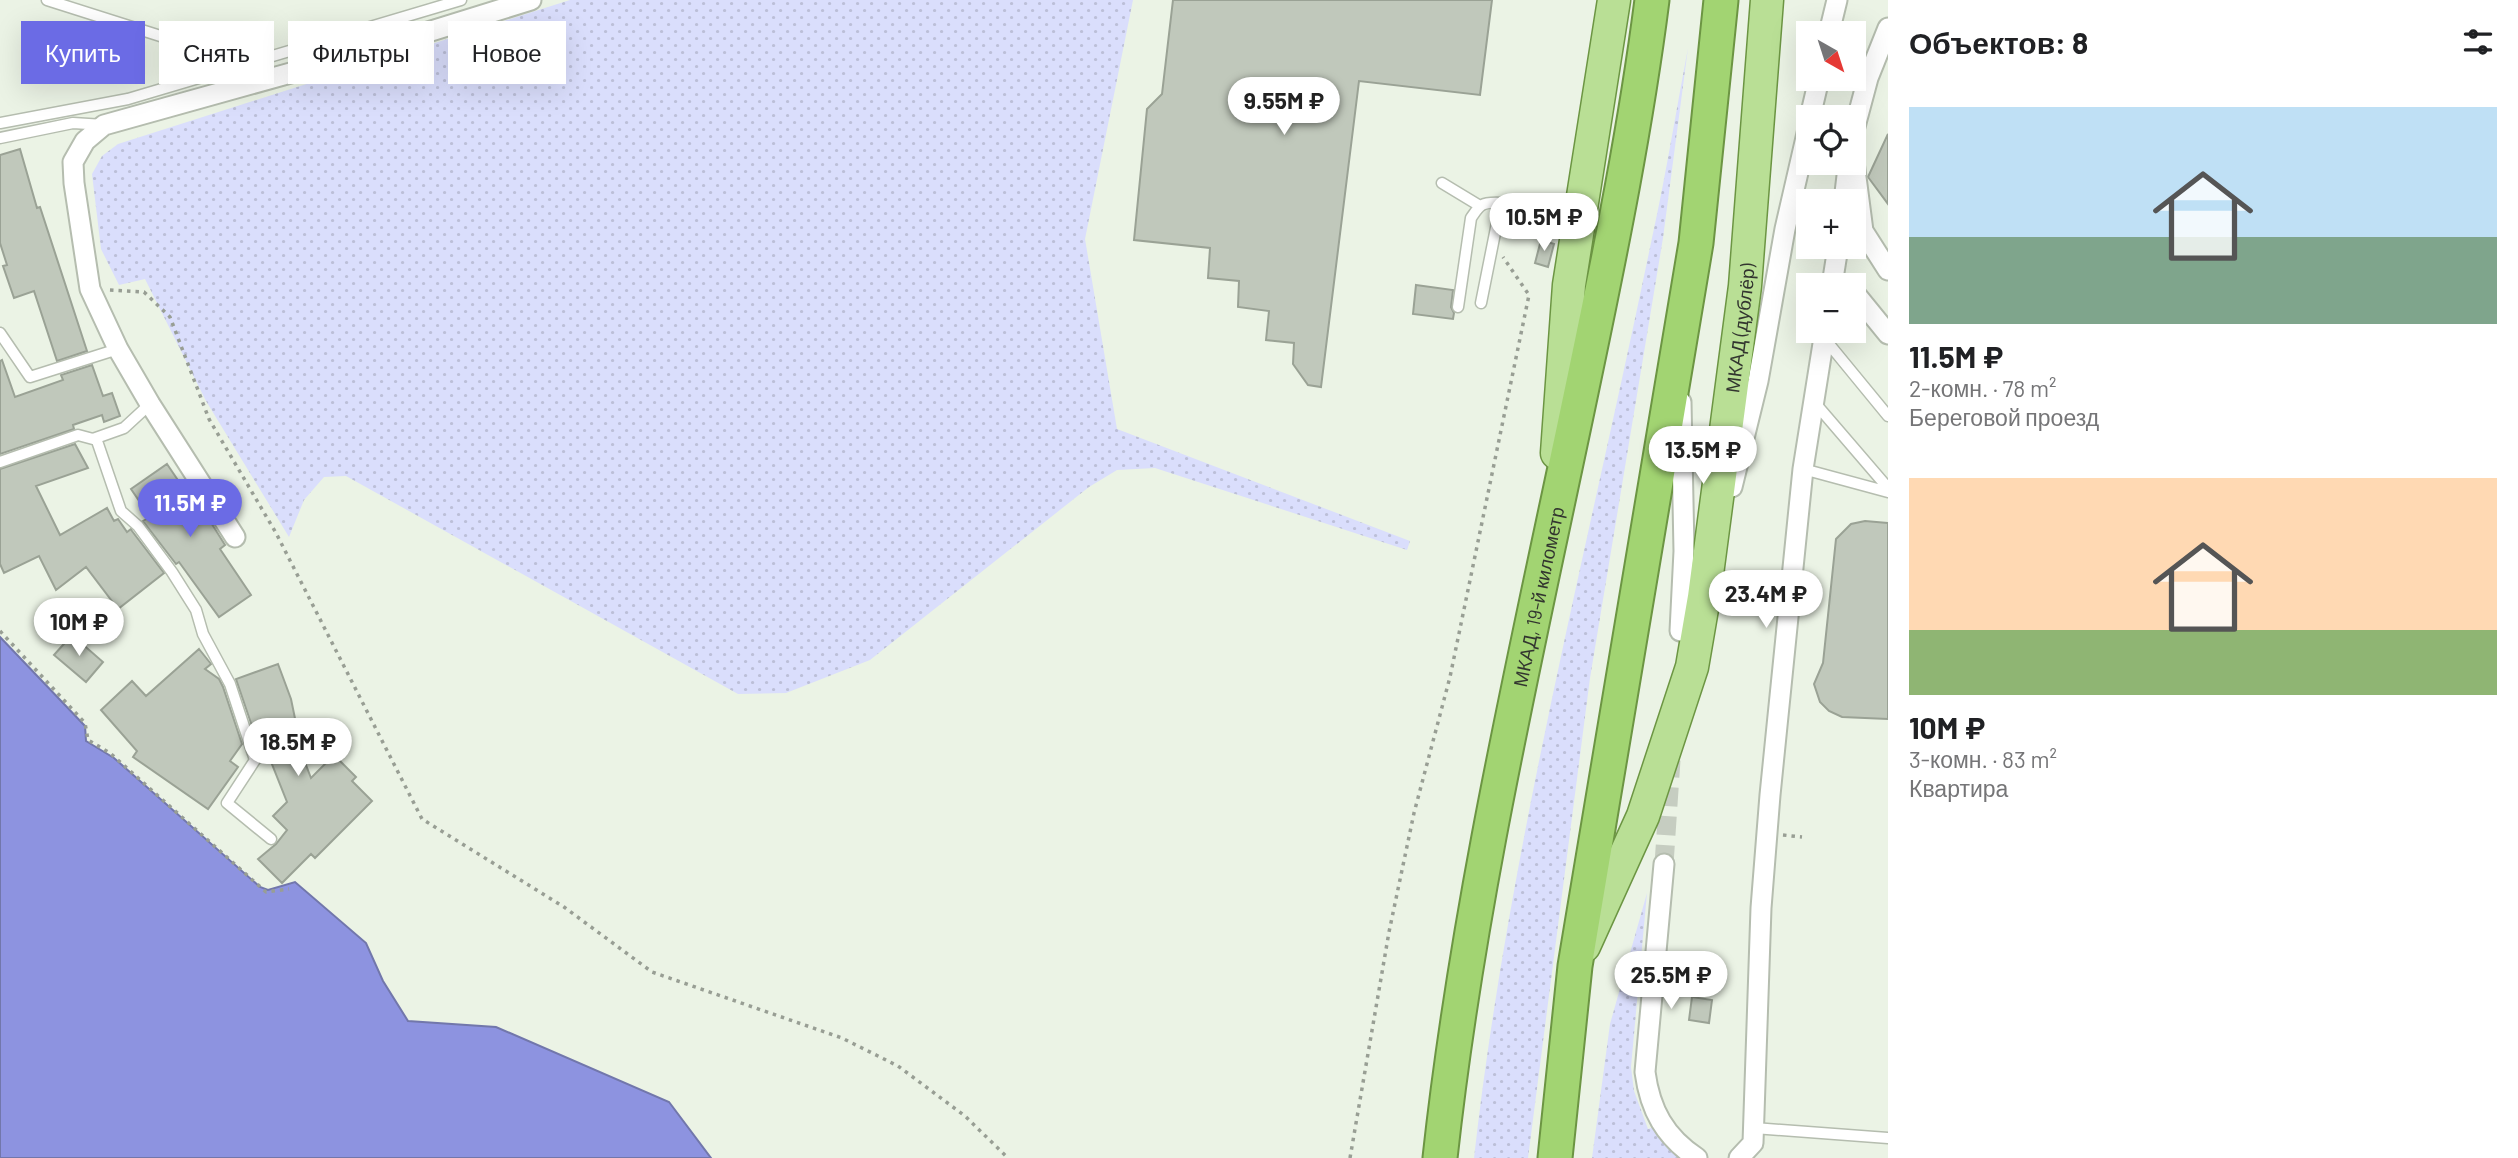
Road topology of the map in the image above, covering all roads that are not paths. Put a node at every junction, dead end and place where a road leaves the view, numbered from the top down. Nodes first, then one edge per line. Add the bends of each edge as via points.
1 (47, 0) edge
2 (461, 0) edge
3 (531, 0) edge
4 (1614, 0) edge
5 (1652, 0) edge
6 (1721, 0) edge
7 (1767, 0) edge
8 (1837, 0) edge
9 (431, 4) edge
10 (1832, 21) edge
11 (1888, 27) edge
12 (159, 36) edge
13 (1888, 51) edge
14 (274, 55) edge
15 (1868, 78) junction
16 (178, 84) edge
17 (1861, 105) edge
18 (0, 123) edge
19 (104, 125) junction
20 (0, 138) edge
21 (1797, 175) edge
22 (1856, 175) edge
23 (1443, 183) dead end
24 (1502, 203) junction
25 (1479, 206) junction
26 (1581, 216) junction
27 (1888, 270) edge
28 (1481, 303) dead end
29 (1458, 307) dead end
30 (1866, 307) edge
31 (0, 333) edge
32 (1888, 334) edge
33 (1680, 341) junction
34 (1822, 343) edge
35 (1831, 343) edge
36 (118, 349) junction
37 (1813, 400) junction
38 (150, 404) junction
39 (1888, 416) edge
40 (96, 438) junction
41 (0, 462) edge
42 (1803, 470) junction
43 (1888, 490) edge
44 (235, 537) dead end
45 (1550, 543) junction
46 (1704, 597) junction
47 (1680, 631) dead end
48 (271, 839) dead end
49 (1664, 864) tunnel mouth
50 (1575, 966) junction
51 (1754, 1135) junction
52 (1888, 1138) edge
53 (1440, 1158) edge
54 (1555, 1158) edge
55 (1697, 1158) edge
56 (1739, 1158) edge

1 - 12 lane
2 - 9 lane
3 - 19 street
4 - 26 main road
5 - 45 highway, МКАД, 19-й километр via 1613,239
6 - 33 highway via 1696,243
7 - 46 main road, МКАД (дублёр) via 1745,286
8 - 10 street
9 - 14 lane
11 - 15 street
13 - 15 street
15 - 17 street
16 - 18 lane via 128,99
19 - 20 lane via 73,123
19 - 36 street via 85,141 73,162 74,183 90,289
21 - 46 street via 1758,381
22 - 27 street via 1863,232
23 - 25 lane
24 - 25 lane
24 - 26 lane
24 - 28 lane
25 - 29 lane via 1471,218
26 - 45 main road via 1569,285
30 - 32 street
31 - 36 lane via 30,377
33 - 47 street via 1685,551
33 - 50 highway
34 - 37 street
35 - 39 lane
36 - 38 street
37 - 42 street
37 - 43 lane
38 - 40 lane via 124,428
38 - 44 street
40 - 41 lane via 78,435
40 - 48 lane via 121,511 138,526 196,610 203,634 230,684 255,760 227,803
42 - 43 lane
42 - 51 street via 1762,894
45 - 53 highway, МКАД, 19-й километр via 1474,915
46 - 50 main road, МКАД (дублёр) via 1692,667 1643,816
49 - 55 street via 1645,1072 1648,1093 1665,1129
50 - 54 highway
51 - 52 lane
51 - 56 street

